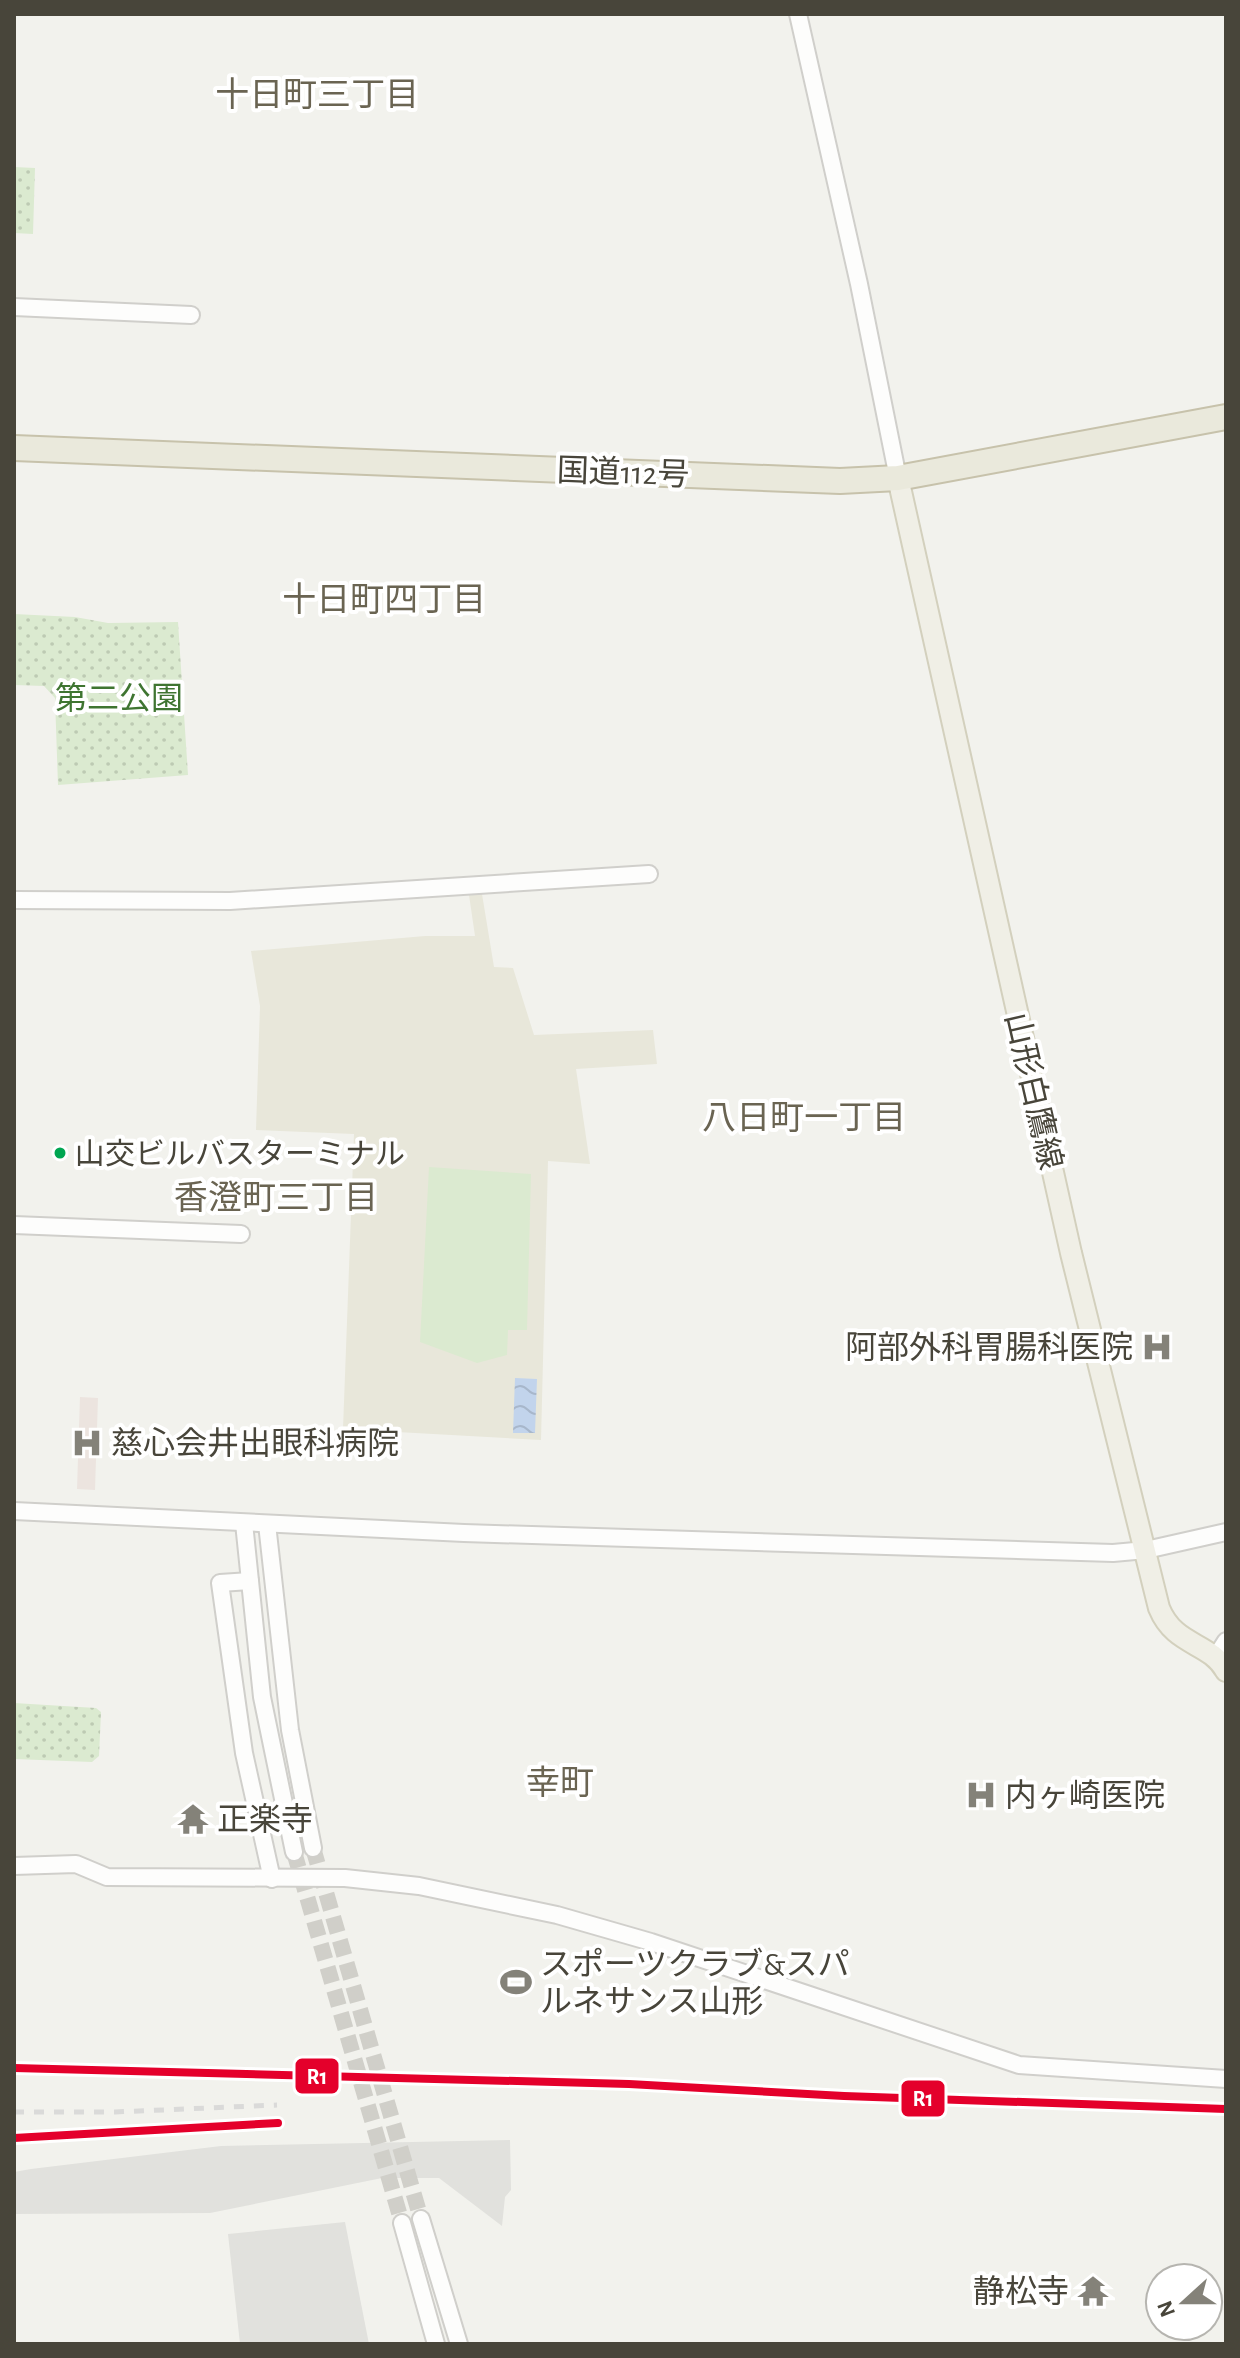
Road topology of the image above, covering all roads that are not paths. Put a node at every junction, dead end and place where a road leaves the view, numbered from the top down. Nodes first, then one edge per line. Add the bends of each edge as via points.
1 (798, 14) edge
2 (14, 307) edge
3 (191, 315) dead end
4 (1226, 417) edge
5 (14, 448) edge
6 (898, 478) junction
7 (649, 874) dead end
8 (14, 900) edge
9 (14, 1225) edge
10 (241, 1234) dead end
11 (14, 1511) edge
12 (244, 1523) junction
13 (267, 1524) junction
14 (1226, 1532) edge
15 (1146, 1550) junction
16 (250, 1581) junction
17 (1223, 1656) edge
18 (313, 1848) tunnel mouth
19 (294, 1852) tunnel mouth
20 (14, 1866) edge
21 (272, 1879) junction
22 (1226, 2079) edge
23 (421, 2219) tunnel mouth
24 (402, 2223) tunnel mouth
25 (436, 2344) edge
26 (459, 2344) edge

1 - 6 street
2 - 3 street
4 - 6 highway, 国道112号
5 - 6 highway, 国道112号 via 840,481
6 - 15 main road, 山形白鷹線 via 1071,1253
7 - 8 street via 230,901
9 - 10 street
11 - 12 street
12 - 13 street
12 - 16 street
13 - 15 street
13 - 18 street via 290,1730
14 - 15 street
15 - 17 main road, 山形白鷹線 via 1159,1608 1170,1629
16 - 19 street via 262,1697
16 - 21 street via 220,1583 244,1753
20 - 21 street via 76,1864 107,1877
21 - 22 street via 345,1878 419,1886 557,1915 1019,2065
23 - 26 street
24 - 25 street

